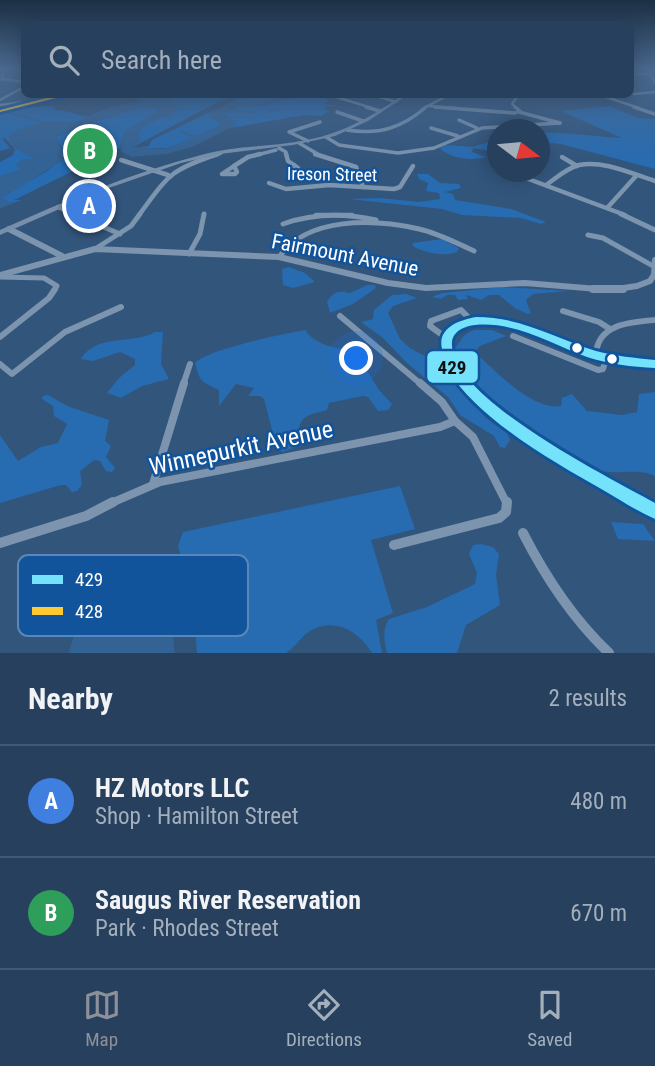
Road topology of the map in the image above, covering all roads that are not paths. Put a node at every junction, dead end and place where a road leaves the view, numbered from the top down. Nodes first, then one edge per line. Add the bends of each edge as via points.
1 (26, 100) edge
2 (46, 100) edge
3 (346, 100) edge
4 (391, 100) edge
5 (438, 100) edge
6 (514, 100) edge
7 (616, 100) edge
8 (0, 102) edge
9 (396, 102) joint
10 (427, 106) junction
11 (0, 111) edge
12 (380, 111) junction
13 (337, 112) dead end
14 (519, 112) junction
15 (655, 114) edge
16 (459, 120) dead end
17 (363, 121) junction
18 (320, 122) dead end
19 (431, 128) dead end
20 (479, 128) junction
21 (347, 130) junction
22 (458, 136) junction
23 (326, 137) junction
24 (308, 141) junction
25 (299, 143) junction
26 (278, 148) junction
27 (230, 150) junction
28 (562, 157) dead end
29 (121, 160) dead end
30 (294, 165) dead end
31 (234, 166) dead end
32 (413, 166) dead end
33 (578, 166) junction
34 (156, 171) junction
35 (168, 176) junction
36 (636, 176) junction
37 (655, 181) edge
38 (538, 182) edge
39 (269, 183) dead end
40 (546, 185) junction
41 (363, 187) junction
42 (58, 207) junction
43 (608, 207) junction
44 (204, 214) dead end
45 (284, 224) dead end
46 (391, 224) junction
47 (9, 229) junction
48 (655, 230) edge
49 (0, 233) edge
50 (120, 234) junction
51 (588, 235) dead end
52 (93, 249) junction
53 (474, 251) dead end
54 (189, 254) junction
55 (62, 257) junction
56 (279, 257) junction
57 (655, 260) edge
58 (654, 267) edge
59 (0, 276) edge
60 (121, 307) dead end
61 (564, 311) dead end
62 (340, 316) dead end
63 (655, 320) edge
64 (473, 321) junction
65 (610, 329) junction
66 (513, 336) dead end
67 (545, 336) junction
68 (0, 337) edge
69 (445, 337) junction
70 (541, 347) junction
71 (596, 355) junction
72 (606, 359) junction
73 (0, 364) edge
74 (190, 364) dead end
75 (655, 364) edge
76 (455, 421) junction
77 (153, 484) junction
78 (655, 512) edge
79 (523, 533) dead end
80 (0, 543) edge
81 (394, 545) dead end
82 (609, 653) edge

1 - 8 street
2 - 11 main road
3 - 12 street
4 - 9 street
5 - 10 street
6 - 14 street via 512,104
7 - 15 street
9 - 12 main road
10 - 14 street
10 - 21 street via 389,130
12 - 17 main road
13 - 17 street
14 - 20 street via 560,123
16 - 20 street
17 - 21 main road
18 - 24 street via 289,132
19 - 22 street
20 - 22 street
21 - 23 main road
22 - 23 street via 434,148 398,153 339,145
23 - 24 main road
24 - 25 main road
25 - 26 main road
25 - 41 street via 315,154 356,167
26 - 27 main road
26 - 30 street
26 - 31 street
27 - 34 main road
27 - 35 street
28 - 33 street
29 - 34 street
32 - 41 street, Ireson Street via 400,187
33 - 36 street via 599,166
33 - 40 street
34 - 35 street
34 - 42 main road
35 - 50 street
36 - 37 street
36 - 43 street
38 - 40 street
39 - 41 street, Ireson Street via 286,189
40 - 43 street
42 - 47 main road
42 - 50 street
43 - 48 street
44 - 54 street
45 - 46 street via 303,216 324,215
46 - 53 street via 434,233
46 - 56 street via 346,224 316,230 289,241
47 - 49 main road
47 - 55 street
50 - 52 street
51 - 58 street via 603,238
52 - 54 street, Fairmount Avenue
52 - 55 street, Fairmount Avenue
54 - 56 street, Fairmount Avenue
55 - 59 street, Fairmount Avenue
56 - 58 street, Fairmount Avenue via 357,277 429,288 513,282 622,289 650,281
57 - 58 street
59 - 68 street via 44,278 57,286 47,300
60 - 73 street via 65,332 12,374
61 - 65 street
62 - 76 street via 442,402
63 - 65 street
64 - 67 street via 509,324
64 - 69 street via 456,326
64 - 69 street via 461,310 439,316 430,326
65 - 71 street via 596,343
66 - 70 street
67 - 70 street
67 - 71 street
69 - 78 street via 443,351 452,369 498,415 561,459
70 - 72 street via 600,370
71 - 72 street
72 - 75 street
74 - 77 street
76 - 77 street, Winnepurkit Avenue
76 - 81 street via 474,437 504,495 507,505 502,516
77 - 80 street, Winnepurkit Avenue via 86,516
79 - 82 street via 562,602

